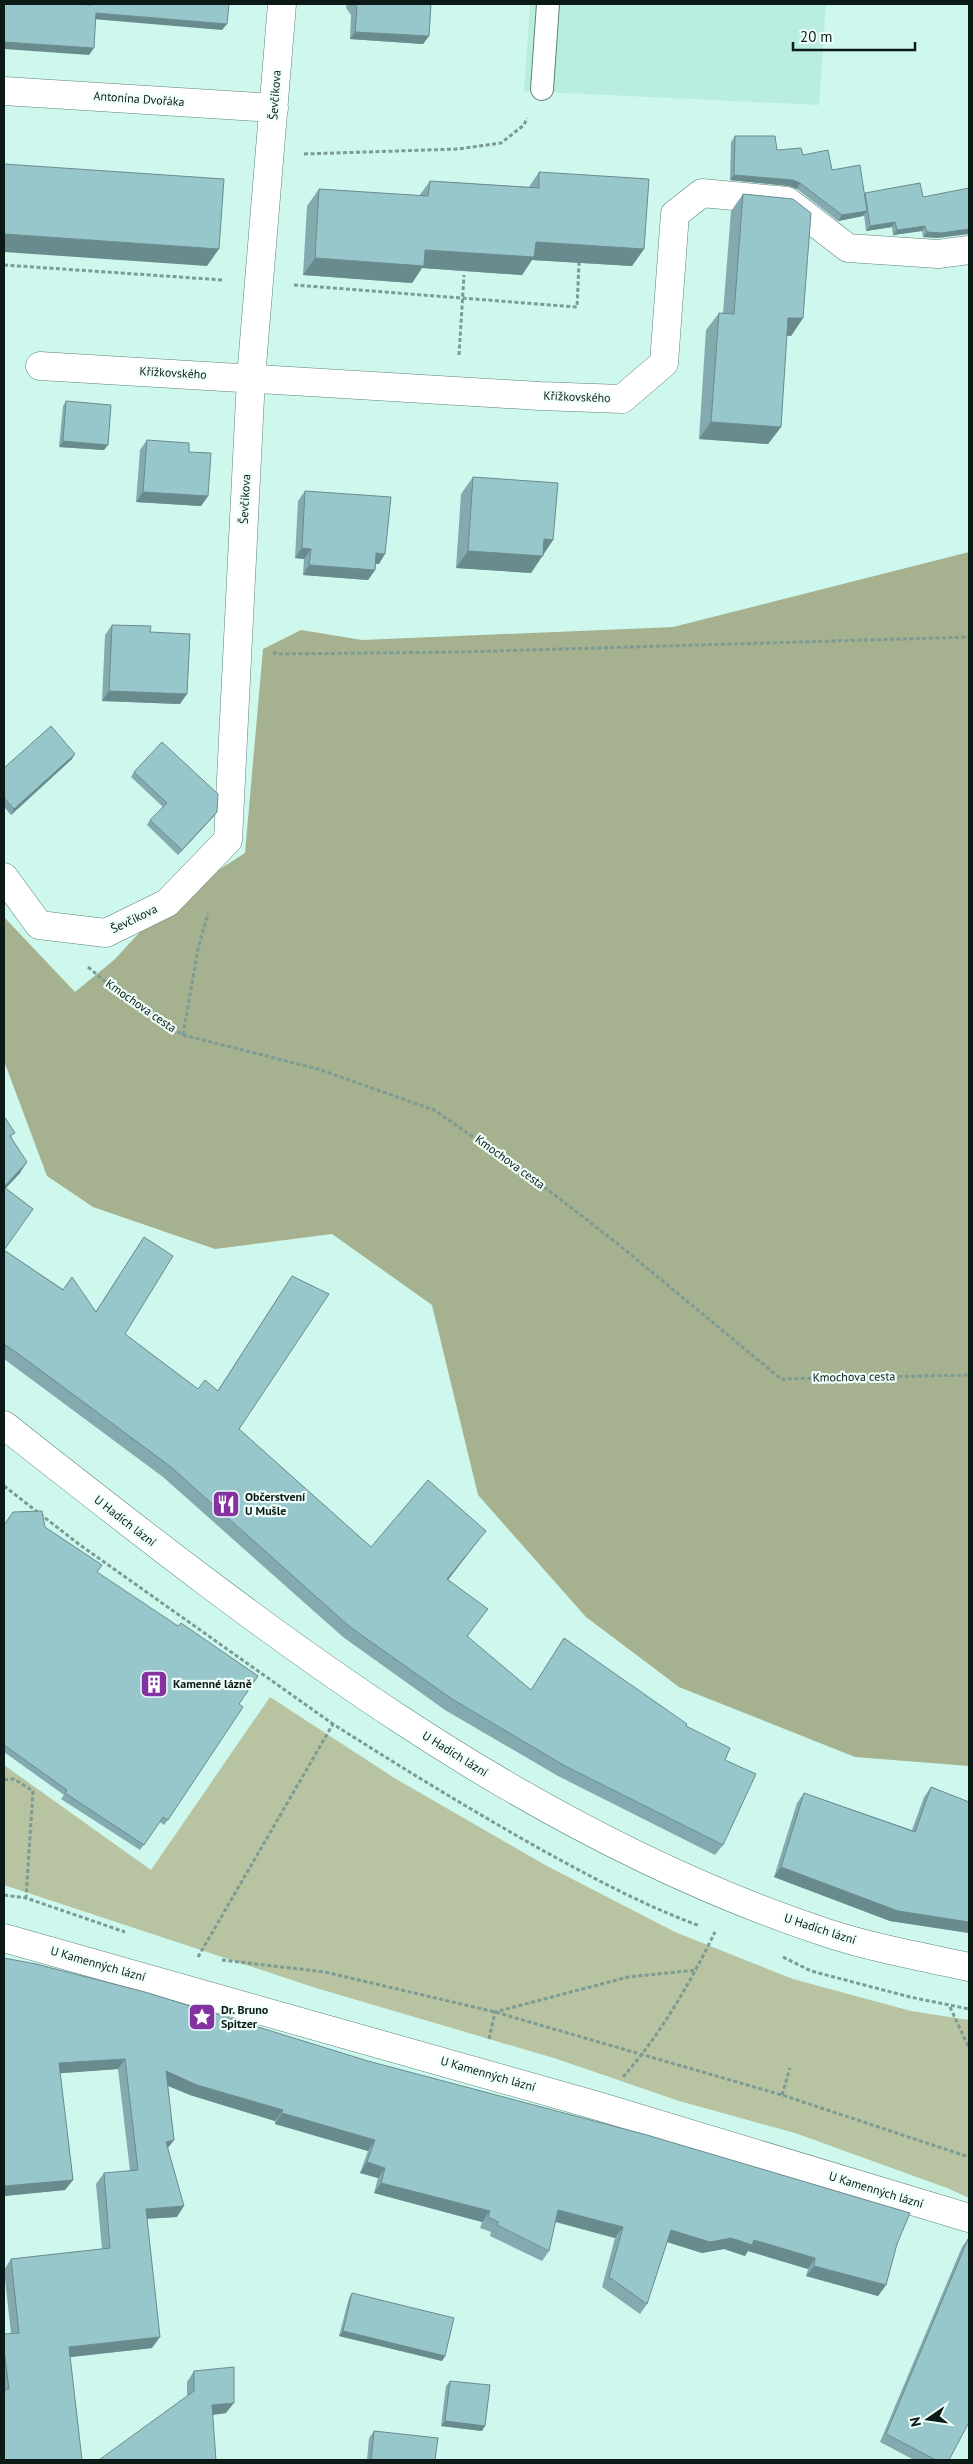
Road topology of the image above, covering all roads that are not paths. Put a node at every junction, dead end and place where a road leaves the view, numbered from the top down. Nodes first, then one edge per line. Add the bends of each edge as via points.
1 (282, 4) edge
2 (548, 4) edge
3 (542, 89) road end
4 (4, 91) edge
5 (274, 108) junction
6 (969, 250) edge
7 (40, 366) dead end
8 (251, 378) junction
9 (4, 877) edge
10 (4, 1425) edge
11 (4, 1938) edge
12 (969, 1967) edge
13 (969, 2218) edge

1 - 5 street, Ševčíkova
2 - 3 lane
4 - 5 street, Antonína Dvořáka
5 - 8 street, Ševčíkova
6 - 8 street, Křížkovského via 938,254 848,248 787,200 702,193 675,214 664,363 622,399
7 - 8 street, Křížkovského
8 - 9 street, Ševčíkova via 228,840 167,903 106,933 39,925
10 - 12 street, U Hadích lázní via 170,1556 360,1694 477,1769 660,1866 739,1902 829,1934 902,1954
11 - 13 street, U Kamenných lázní via 482,2072

